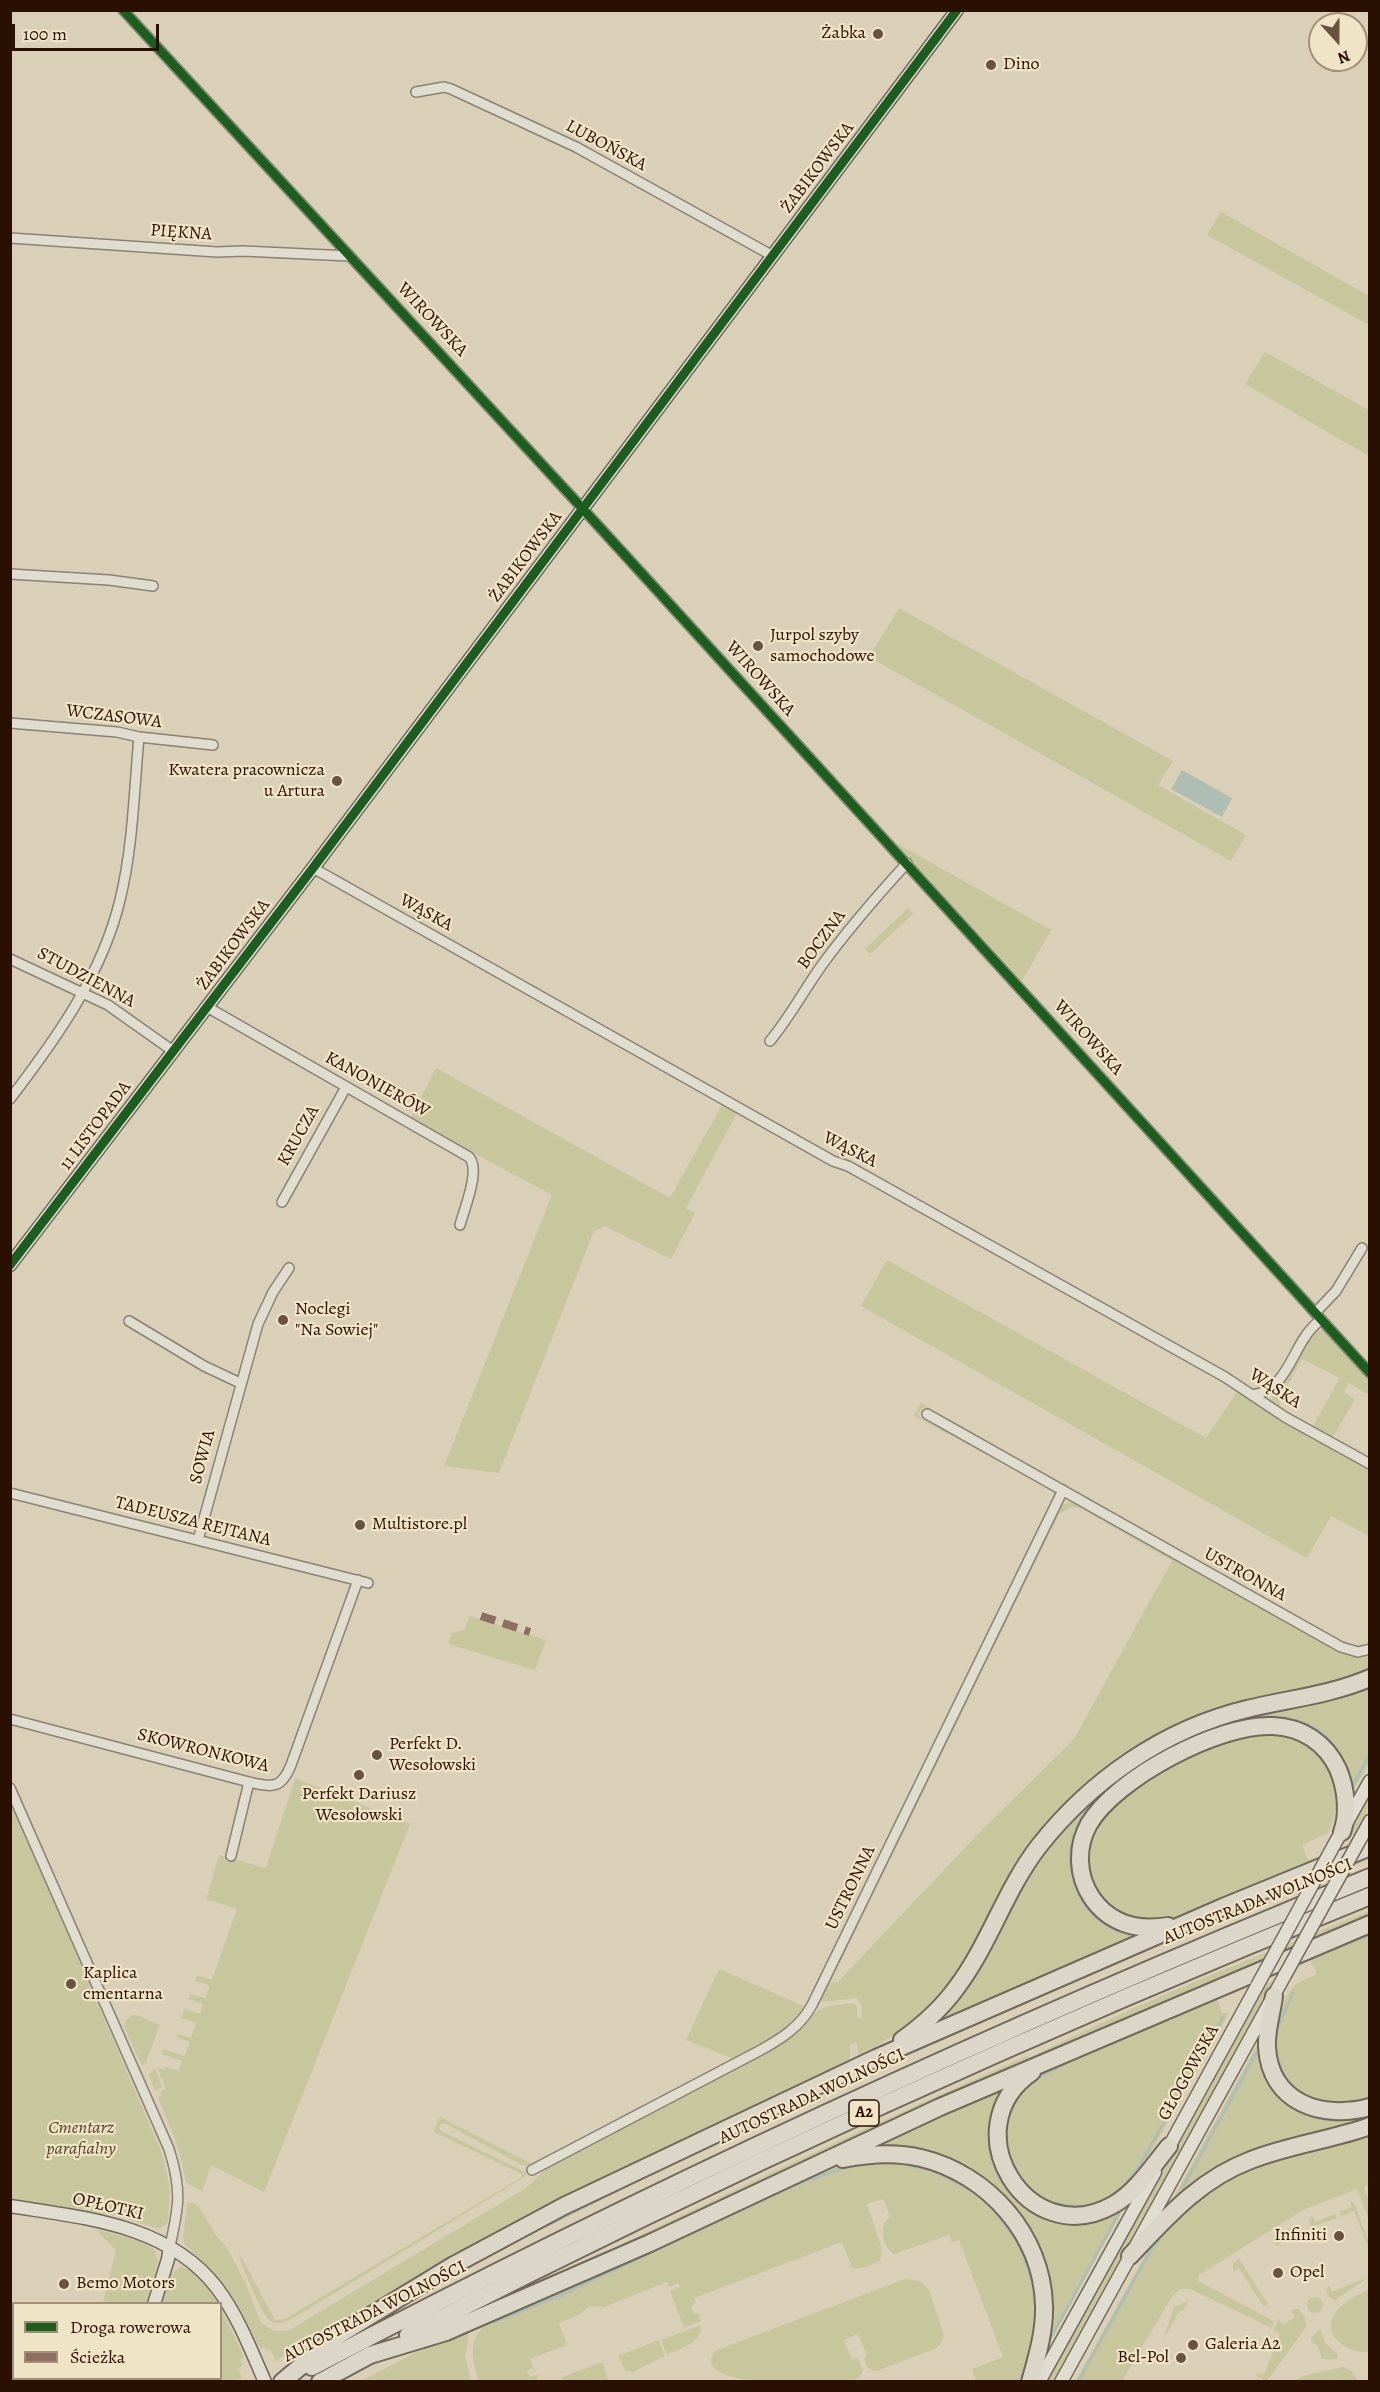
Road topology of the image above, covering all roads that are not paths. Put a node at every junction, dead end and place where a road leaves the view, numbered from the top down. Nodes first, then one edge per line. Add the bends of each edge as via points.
1 (123, 10) edge
2 (957, 10) edge
3 (416, 92) dead end
4 (10, 238) edge
5 (349, 256) junction
6 (773, 256) junction
7 (583, 509) junction
8 (10, 574) edge
9 (153, 586) dead end
10 (10, 723) edge
11 (139, 737) junction
12 (213, 745) dead end
13 (908, 863) junction
14 (313, 868) junction
15 (10, 958) edge
16 (84, 992) junction
17 (207, 1007) junction
18 (770, 1041) dead end
19 (173, 1051) junction
20 (346, 1087) junction
21 (10, 1100) edge
22 (282, 1202) dead end
23 (460, 1225) dead end
24 (1362, 1248) dead end
25 (10, 1264) edge
26 (289, 1268) dead end
27 (1318, 1316) junction
28 (129, 1321) dead end
29 (1370, 1373) edge
30 (240, 1383) junction
31 (1253, 1395) junction
32 (927, 1414) dead end
33 (1370, 1464) edge
34 (1063, 1490) junction
35 (10, 1493) edge
36 (198, 1540) junction
37 (358, 1580) junction
38 (368, 1583) dead end
39 (1370, 1649) edge
40 (1370, 1678) edge
41 (10, 1719) edge
42 (1370, 1781) edge
43 (249, 1782) junction
44 (11, 1789) edge
45 (1370, 1821) edge
46 (1338, 1839) junction
47 (1366, 1840) edge
48 (231, 1856) dead end
49 (1370, 1877) edge
50 (1370, 1896) edge
51 (1190, 1921) junction
52 (1370, 1924) edge
53 (1274, 1996) junction
54 (1056, 2057) junction
55 (876, 2058) junction
56 (1370, 2107) edge
57 (1370, 2126) edge
58 (1169, 2146) junction
59 (532, 2169) dead end
60 (805, 2170) junction
61 (10, 2206) edge
62 (170, 2246) junction
63 (1130, 2256) junction
64 (155, 2302) edge
65 (370, 2355) junction
66 (265, 2382) edge
67 (282, 2382) edge
68 (320, 2382) edge
69 (1030, 2382) edge
70 (1039, 2382) edge
71 (1061, 2382) edge

1 - 5 street, WIROWSKA
2 - 6 street, ŻABIKOWSKA
3 - 6 street, LUBOŃSKA via 451,89 576,147
4 - 5 street, PIĘKNA via 217,252
5 - 7 street, WIROWSKA
6 - 7 street, ŻABIKOWSKA
7 - 13 street, WIROWSKA
7 - 14 street, ŻABIKOWSKA
8 - 9 street
10 - 11 street, WCZASOWA
11 - 12 street, WCZASOWA
11 - 16 street via 122,893 110,933
13 - 18 street, BOCZNA via 857,918
13 - 27 street, WIROWSKA
14 - 17 street, ŻABIKOWSKA
14 - 31 street, WĄSKA
15 - 16 street, STUDZIENNA
16 - 19 street, STUDZIENNA
16 - 21 street
17 - 19 street, 11 LISTOPADA
17 - 20 street, KANONIERÓW
19 - 25 street, 11 LISTOPADA
20 - 22 street, KRUCZA
20 - 23 street, KANONIERÓW via 473,1161 474,1172
24 - 27 street
26 - 30 street, SOWIA via 262,1313
27 - 29 street, WIROWSKA
27 - 31 street via 1278,1382 1270,1390
28 - 30 street
30 - 36 street, SOWIA
31 - 33 street, WĄSKA
32 - 34 street, USTRONNA
34 - 39 street, USTRONNA via 1349,1650
34 - 59 street, USTRONNA via 804,2018 770,2045
35 - 36 street, TADEUSZA REJTANA
36 - 37 street, TADEUSZA REJTANA
37 - 38 street, TADEUSZA REJTANA
37 - 43 street, SKOWRONKOWA via 285,1778 270,1786
40 - 55 highway via 1331,1692 1212,1719 1164,1740 1112,1773 1070,1810 1028,1860 968,1970 945,2002 911,2034
41 - 43 street, SKOWRONKOWA
42 - 46 street, GŁOGOWSKA
43 - 48 street
44 - 62 street via 162,2132 179,2195
45 - 47 street, GŁOGOWSKA
46 - 51 highway via 1345,1801 1338,1769 1321,1745 1301,1732 1274,1726 1243,1729 1159,1764 1121,1790 1094,1818 1083,1840 1081,1874 1096,1903 1120,1922 1148,1928
46 - 58 street, GŁOGOWSKA, bridge
47 - 51 highway
47 - 53 street, GŁOGOWSKA, bridge
49 - 67 highway, AUTOSTRADA WOLNOŚCI / A2 via 866,2093 542,2248
50 - 65 highway, AUTOSTRADA WOLNOŚCI / A2 via 1113,2002 862,2114 629,2224
51 - 55 highway
52 - 54 highway
53 - 56 highway via 1267,2048 1273,2071 1286,2090 1305,2105 1324,2111
53 - 63 street, GŁOGOWSKA
54 - 58 highway via 1021,2082 1008,2097 999,2120 1000,2157 1010,2179 1025,2196 1054,2212 1074,2215 1101,2211 1133,2190
54 - 60 highway
55 - 67 highway via 624,2177 462,2260 337,2336
57 - 63 highway via 1260,2157 1223,2172 1181,2202
58 - 70 street, GŁOGOWSKA
60 - 65 highway via 446,2332
60 - 69 highway via 862,2156 910,2156 949,2167 989,2193 1023,2234 1042,2285 1043,2328
61 - 62 street, OPŁOTKI via 126,2228
62 - 64 street
62 - 66 street, OPŁOTKI via 216,2288
63 - 71 street, GŁOGOWSKA
65 - 68 highway, A2

